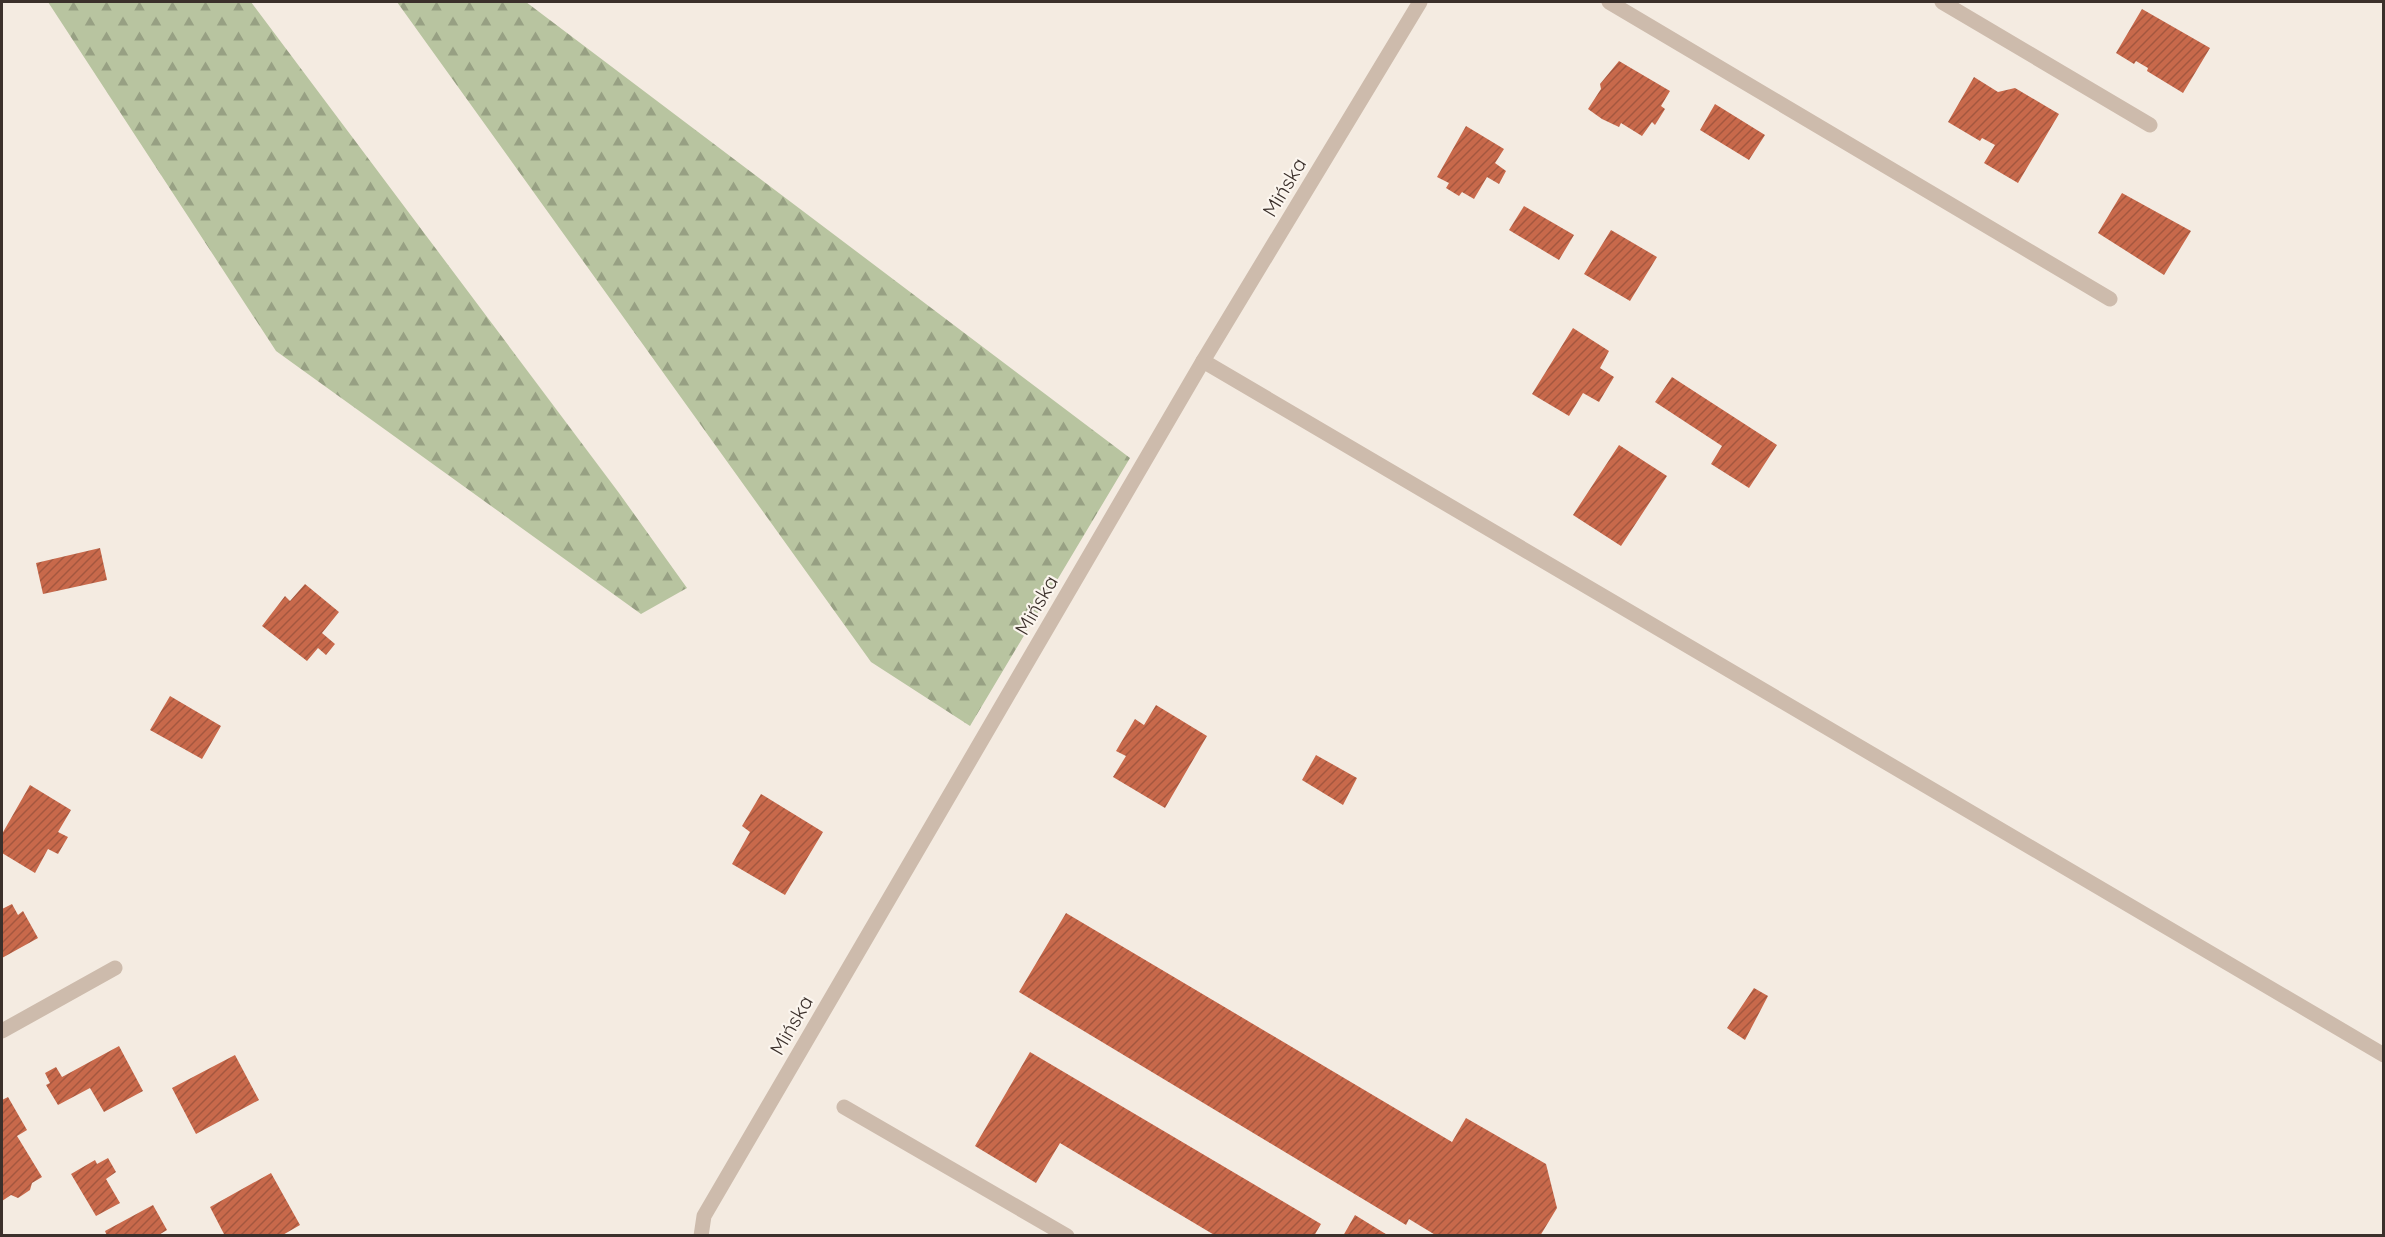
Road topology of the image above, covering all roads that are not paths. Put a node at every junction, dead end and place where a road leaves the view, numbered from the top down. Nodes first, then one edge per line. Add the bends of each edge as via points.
1 (1420, 2) edge
2 (1609, 2) edge
3 (1942, 2) edge
4 (2150, 124) dead end
5 (2110, 298) dead end
6 (1203, 361) junction
7 (115, 968) dead end
8 (2, 1031) edge
9 (2384, 1055) edge
10 (844, 1107) dead end
11 (701, 1236) edge
12 (1067, 1236) edge

1 - 6 street, Mińska
2 - 5 street
3 - 4 street
6 - 9 street
6 - 11 street, Mińska via 704,1216
7 - 8 street
10 - 12 street

